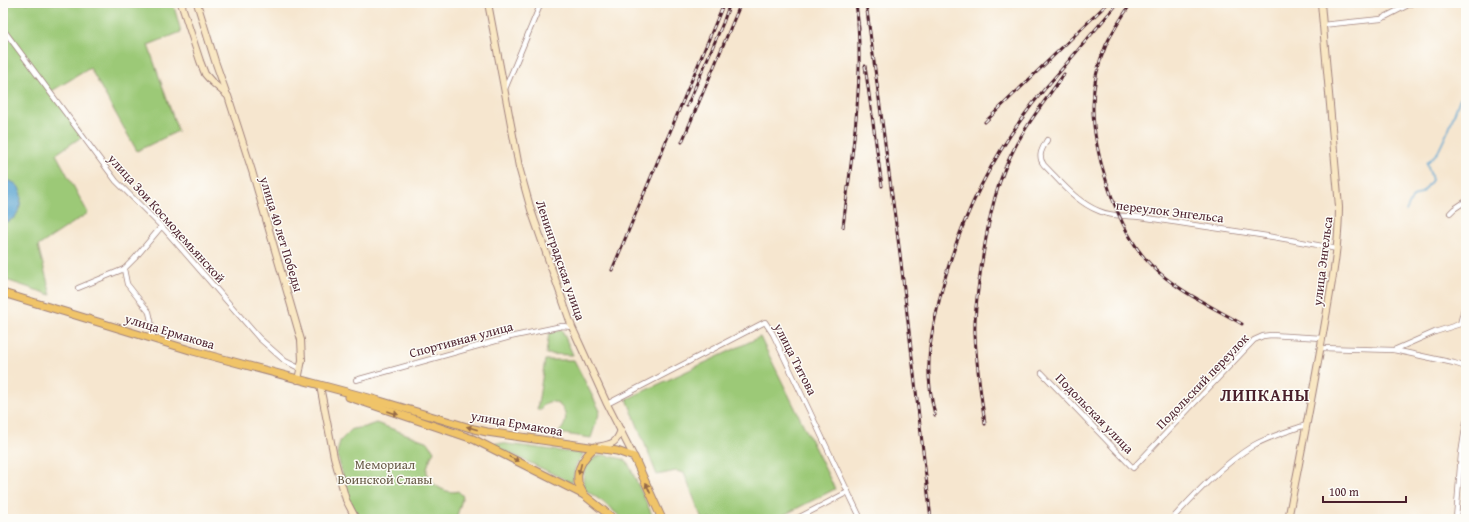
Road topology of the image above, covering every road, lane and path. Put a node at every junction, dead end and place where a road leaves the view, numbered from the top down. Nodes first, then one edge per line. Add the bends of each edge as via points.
1 (181, 3) edge
2 (197, 3) edge
3 (488, 3) edge
4 (541, 3) edge
5 (1321, 3) edge
6 (1412, 3) edge
7 (1322, 25) junction
8 (3, 28) edge
9 (505, 89) junction
10 (228, 96) junction
11 (1047, 140) dead end
12 (1466, 201) edge
13 (1450, 213) dead end
14 (161, 226) junction
15 (1337, 249) junction
16 (124, 269) junction
17 (78, 288) dead end
18 (3, 293) edge
19 (1466, 302) edge
20 (572, 327) junction
21 (1322, 338) junction
22 (154, 339) junction
23 (1321, 348) junction
24 (1394, 350) junction
25 (1466, 367) edge
26 (301, 369) junction
27 (1042, 373) dead end
28 (298, 380) junction
29 (356, 380) dead end
30 (320, 386) junction
31 (331, 389) junction
32 (607, 404) junction
33 (1466, 422) edge
34 (1306, 425) junction
35 (621, 430) junction
36 (595, 448) junction
37 (634, 457) junction
38 (1133, 468) joint
39 (848, 492) junction
40 (584, 495) junction
41 (1289, 518) edge
42 (356, 519) edge
43 (614, 519) edge
44 (662, 519) edge
45 (796, 519) edge
46 (861, 519) edge
47 (1172, 519) edge
48 (1310, 519) edge
49 (1456, 519) edge

1 - 10 street via 205,74
2 - 10 street, улица 40 лет Победы
3 - 9 street, Ленинградская улица
4 - 9 street
5 - 7 street, улица Энгельса
6 - 7 street via 1381,19
7 - 15 street, улица Энгельса via 1339,207
8 - 14 street, улица Зои Космодемьянской via 116,181
9 - 20 street, Ленинградская улица via 519,167 531,210
10 - 26 street, улица 40 лет Победы via 296,321 303,350
11 - 15 street, переулок Энгельса via 1041,150 1040,160 1074,196 1098,211 1252,233
12 - 13 street
14 - 16 street
14 - 26 street, улица Зои Космодемьянской via 259,338 285,361
15 - 21 street, улица Энгельса
16 - 17 street
16 - 22 street via 127,284 149,312
18 - 22 main road, улица Ермакова
19 - 24 street via 1460,324
20 - 29 street, Спортивная улица via 562,326 510,337
20 - 32 street, Ленинградская улица
21 - 23 street, улица Энгельса
21 - 38 street, Подольский переулок via 1263,336 1254,340
22 - 28 main road, улица Ермакова
23 - 24 street
23 - 34 street, улица Энгельса
24 - 25 street
26 - 28 street, улица 40 лет Победы
27 - 38 street, Подольская улица
28 - 30 main road, улица Ермакова
30 - 31 main road, улица Ермакова
30 - 42 street via 338,472 346,500
36 -> 31 main road, улица Ермакова via 487,432
31 -> 40 main road, улица Ермакова via 396,414 474,439
32 - 35 street, Ленинградская улица
32 - 39 street, улица Титова via 765,322
33 - 49 street
34 - 41 street, улица Энгельса
34 - 47 street via 1254,445 1223,468
35 - 36 street via 618,439 612,444
35 - 37 street, Ленинградская улица
36 - 37 main road, улица Ермакова via 617,451
36 -> 40 main road via 582,461 579,471 578,482
44 -> 37 main road
39 - 45 street
39 - 46 street
40 - 43 main road, улица Ермакова
41 - 48 street

